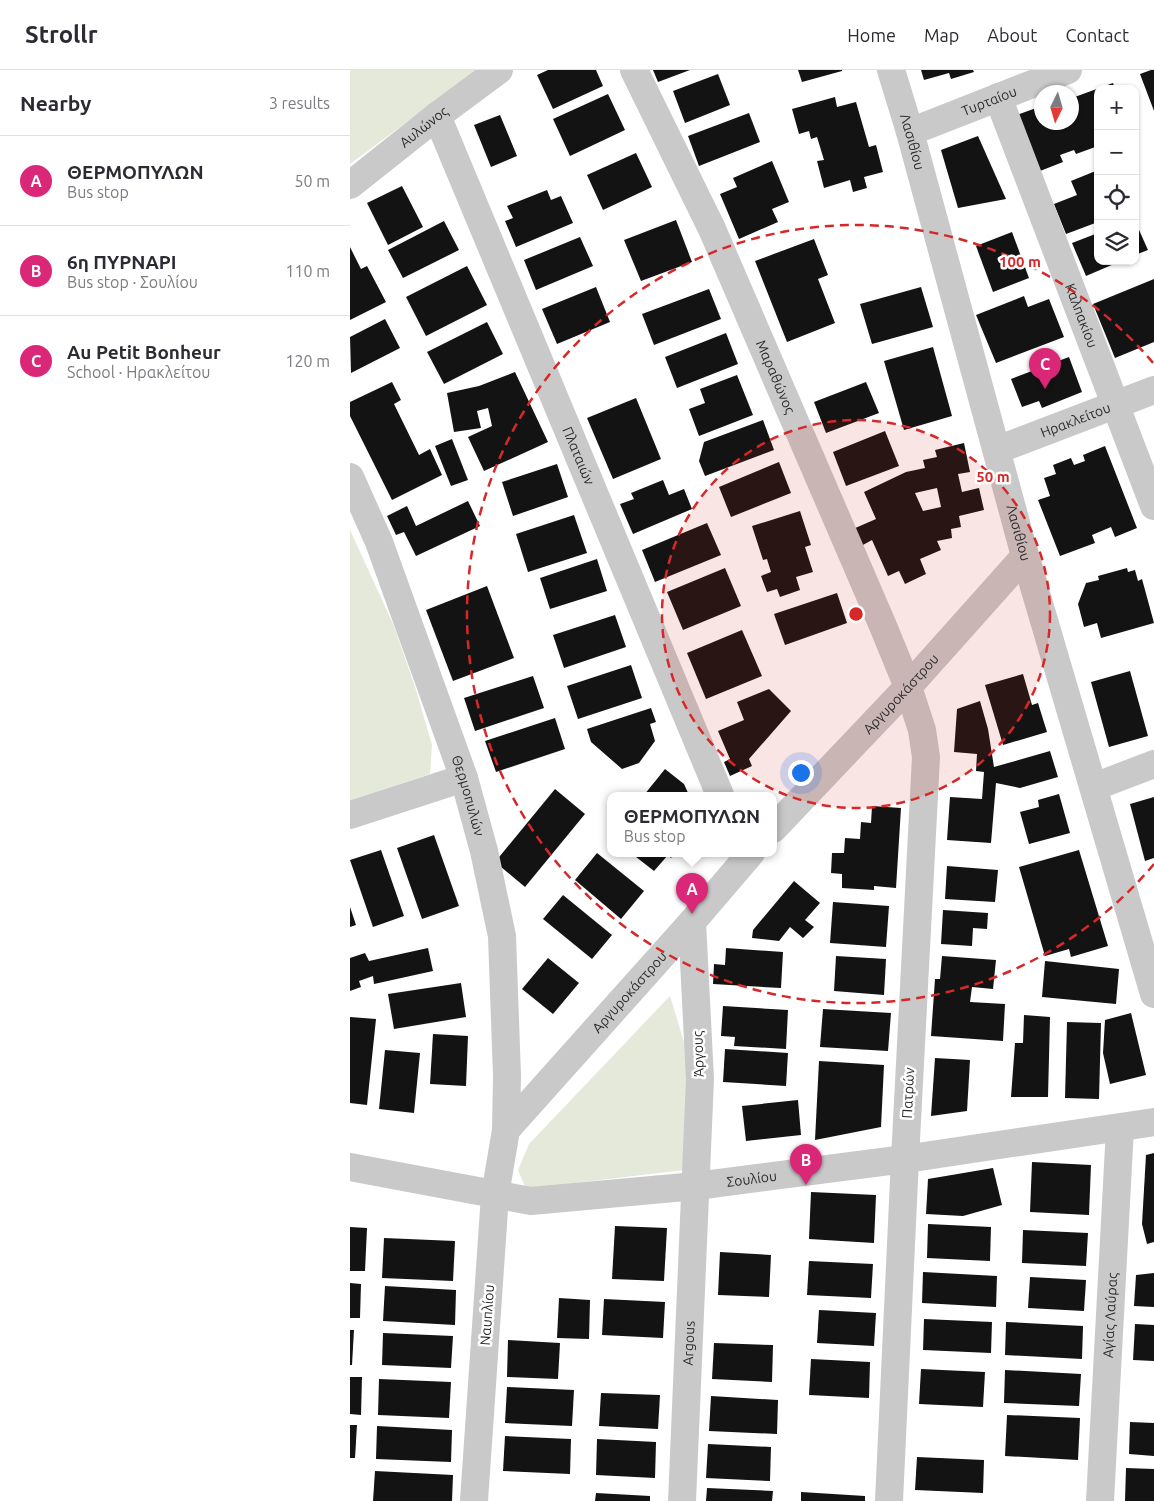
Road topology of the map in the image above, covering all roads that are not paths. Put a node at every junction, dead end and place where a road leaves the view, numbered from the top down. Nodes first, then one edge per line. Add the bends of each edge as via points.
1 (499, 70) edge
2 (634, 70) edge
3 (891, 70) edge
4 (1068, 70) edge
5 (998, 97) junction
6 (437, 116) junction
7 (910, 132) junction
8 (350, 185) edge
9 (1154, 390) edge
10 (1116, 405) junction
11 (996, 450) junction
12 (350, 477) edge
13 (1154, 506) edge
14 (1025, 556) junction
15 (908, 687) junction
16 (1154, 764) edge
17 (464, 778) junction
18 (1094, 787) junction
19 (719, 792) edge
20 (350, 815) edge
21 (777, 825) edge
22 (745, 857) edge
23 (692, 922) junction
24 (1154, 994) edge
25 (1154, 1122) edge
26 (1120, 1128) junction
27 (506, 1130) junction
28 (905, 1159) junction
29 (350, 1167) edge
30 (696, 1186) junction
31 (495, 1195) junction
32 (474, 1501) edge
33 (682, 1501) edge
34 (889, 1501) edge
35 (1100, 1501) edge

1 - 6 street, Αυλώνος
2 - 15 street, Μαραθώνος via 712,230
3 - 7 street, Λασιθίου
4 - 5 street, Τυρταίου
5 - 7 street, Τυρταίου
5 - 10 street, Καλπακίου
6 - 8 street, Αυλώνος
6 - 19 street, Πλαταιών
7 - 11 street, Λασιθίου
9 - 10 street, Ηρακλείτου
10 - 11 street, Ηρακλείτου
10 - 13 street, Καλπακίου
11 - 14 street, Λασιθίου
12 - 17 street, Θερμοπυλών via 379,542
14 - 15 street, Αργυροκάστρου
14 - 18 street, Λασιθίου
15 - 21 street, Αργυροκάστρου
15 - 28 street, Πατρών via 922,730 926,756
16 - 18 street
17 - 20 street
17 - 27 street, Θερμοπυλών via 502,936
18 - 24 street, Λασιθίου
22 - 23 street, Αργυροκάστρου
23 - 27 street, Αργυροκάστρου
23 - 30 street, Άργους via 700,1079
25 - 26 street, Σουλίου
26 - 28 street, Σουλίου
26 - 35 street, Αγίας Λαύρας
27 - 31 street, Ναυπλίου
28 - 30 street, Σουλίου
28 - 34 street, Πατρών
29 - 31 street, Σουλίου
30 - 31 street, Σουλίου via 531,1201
30 - 33 street, Argous
31 - 32 street, Ναυπλίου

